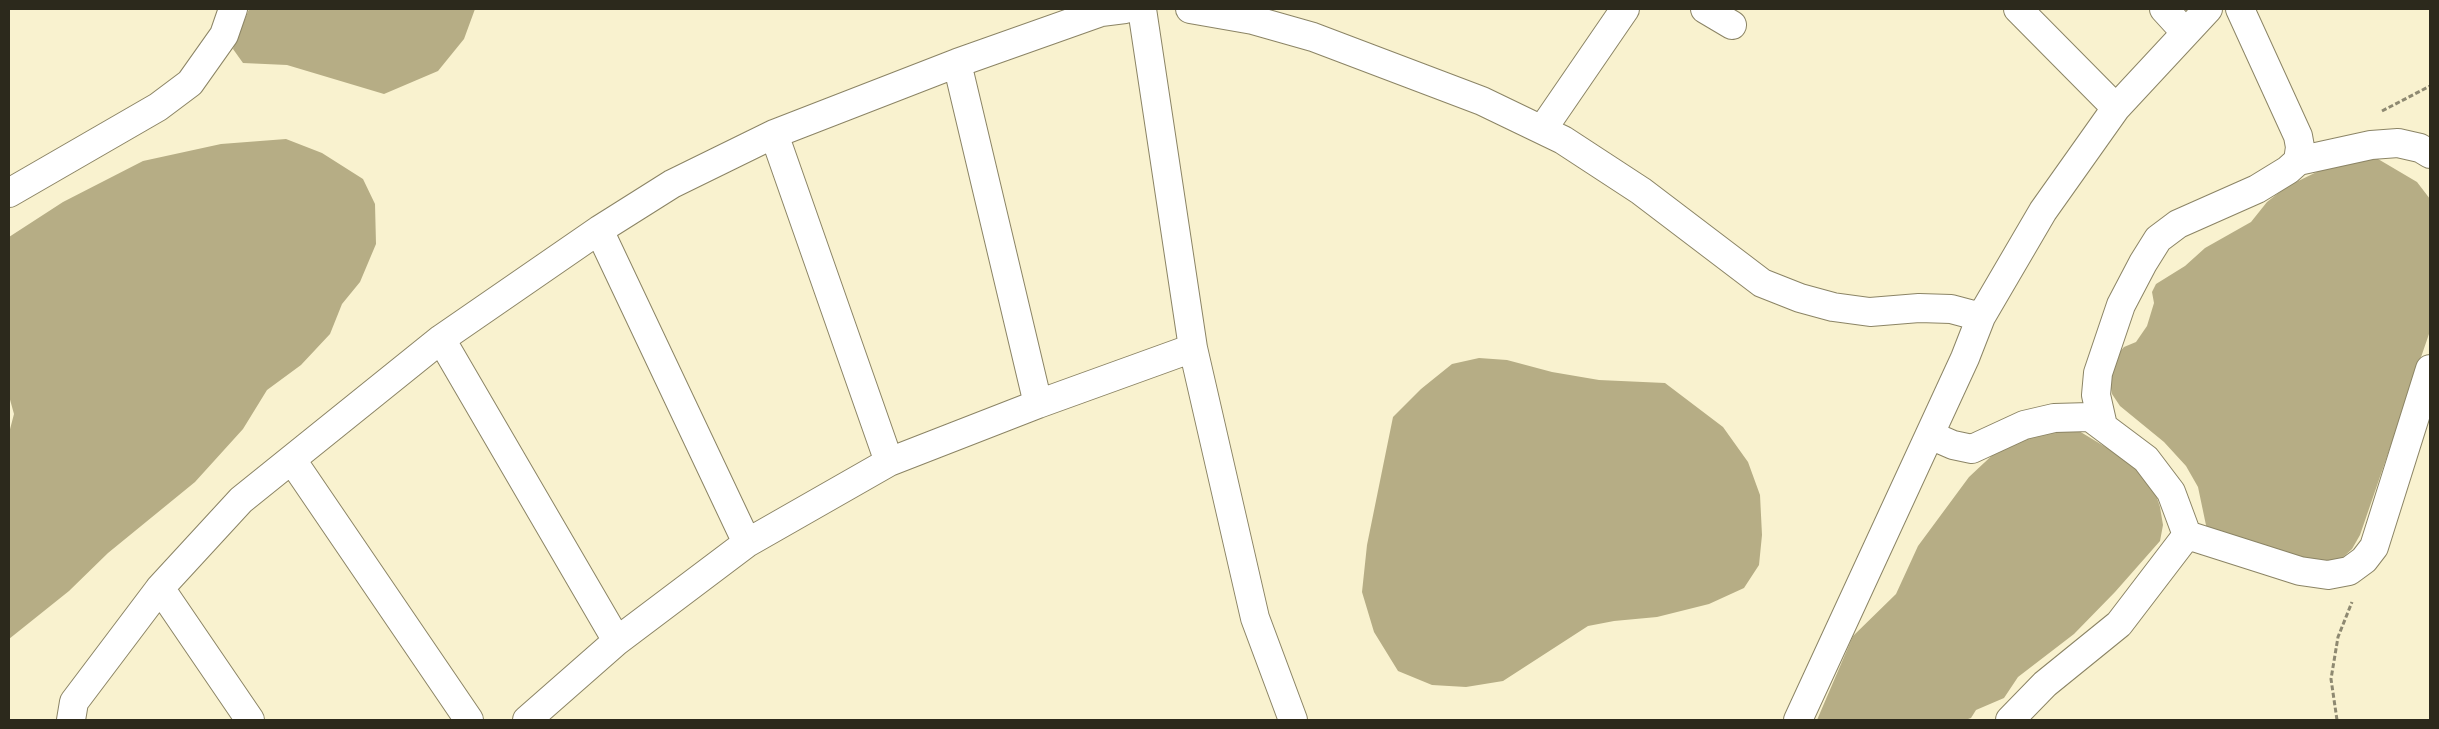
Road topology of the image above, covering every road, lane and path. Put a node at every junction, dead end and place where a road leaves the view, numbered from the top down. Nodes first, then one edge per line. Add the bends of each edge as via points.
1 (233, 9) edge
2 (1125, 9) edge
3 (1142, 9) edge
4 (1190, 9) edge
5 (1625, 9) edge
6 (1705, 9) edge
7 (2018, 9) edge
8 (2164, 9) edge
9 (2208, 9) edge
10 (2240, 9) edge
11 (1732, 25) dead end
12 (2184, 32) junction
13 (956, 63) junction
14 (2116, 108) junction
15 (1542, 130) junction
16 (774, 134) junction
17 (2430, 154) edge
18 (2298, 160) junction
19 (9, 193) edge
20 (599, 230) junction
21 (1981, 317) junction
22 (440, 339) junction
23 (1194, 348) junction
24 (2430, 369) edge
25 (1038, 404) junction
26 (2103, 426) junction
27 (1930, 435) junction
28 (292, 460) junction
29 (889, 462) junction
30 (2187, 535) junction
31 (747, 543) junction
32 (2349, 571) junction
33 (160, 588) junction
34 (617, 641) junction
35 (71, 720) edge
36 (250, 720) edge
37 (469, 720) edge
38 (527, 720) edge
39 (1293, 720) edge
40 (1798, 720) edge
41 (2010, 720) edge
42 (2336, 720) edge

1 - 19 street via 224,35 190,84 158,107
2 - 13 street via 1101,12
3 - 23 street
4 - 15 street via 1253,20 1313,36 1482,100
5 - 15 street
6 - 11 street
7 - 14 street
8 - 12 street
9 - 12 street
10 - 18 street via 2298,136
12 - 14 street
13 - 16 street
13 - 25 street
14 - 21 street via 2043,211
15 - 21 street via 1563,140 1641,191 1762,283 1833,307 1870,312 1951,309
16 - 20 street via 672,184
16 - 29 street
17 - 18 street via 2398,143 2371,145
18 - 26 street via 2257,189 2178,224 2158,239 2122,305 2098,373 2096,396
20 - 22 street
20 - 31 street
21 - 27 street
22 - 28 street
22 - 34 street
23 - 25 street
23 - 39 street via 1254,618
24 - 32 street via 2374,547
25 - 29 street
26 - 27 street via 2090,417 2054,418 2024,425 1972,449
26 - 30 street via 2146,460 2171,492
27 - 40 street
28 - 33 street via 241,500
28 - 37 street
29 - 31 street
30 - 32 street via 2300,571 2328,576
30 - 41 street via 2118,624 2046,684
31 - 34 street
32 - 42 path via 2354,597 2338,637 2331,679
33 - 35 street via 74,702
33 - 36 street
34 - 38 street

